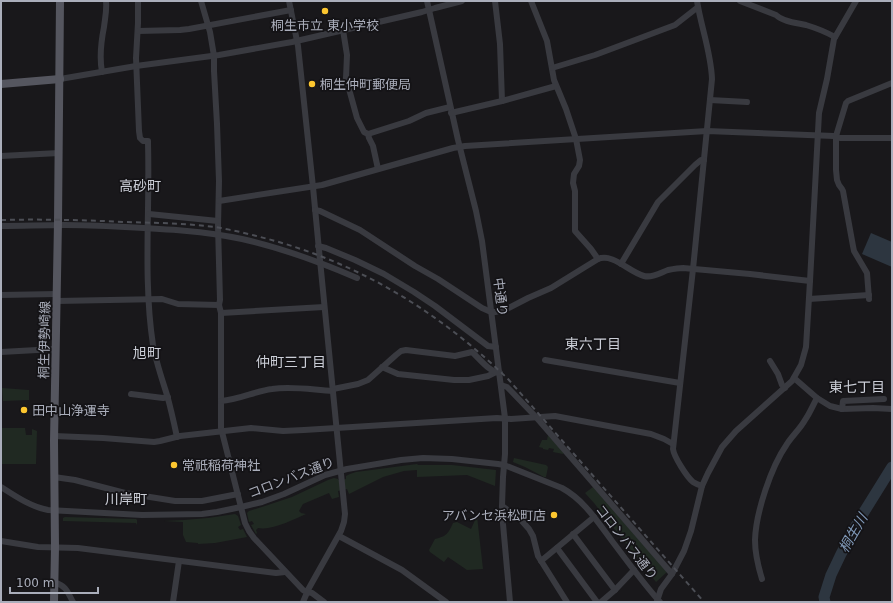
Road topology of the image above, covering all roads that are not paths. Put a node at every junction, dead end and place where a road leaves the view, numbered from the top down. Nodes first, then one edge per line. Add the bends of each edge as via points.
1 (60, 1) edge
2 (106, 1) edge
3 (138, 1) edge
4 (201, 1) edge
5 (289, 1) edge
6 (427, 1) edge
7 (462, 1) edge
8 (495, 1) edge
9 (532, 1) edge
10 (741, 1) edge
11 (856, 1) edge
12 (697, 4) edge
13 (291, 10) junction
14 (429, 10) junction
15 (208, 26) junction
16 (343, 30) junction
17 (138, 31) junction
18 (835, 37) junction
19 (298, 40) junction
20 (214, 56) junction
21 (136, 66) junction
22 (552, 68) junction
23 (102, 72) junction
24 (60, 79) junction
25 (892, 83) edge
26 (1, 84) edge
27 (556, 86) junction
28 (710, 100) junction
29 (502, 101) junction
30 (747, 102) dead end
31 (451, 110) junction
32 (707, 131) junction
33 (368, 134) junction
34 (817, 136) junction
35 (836, 136) junction
36 (892, 138) edge
37 (576, 140) junction
38 (459, 146) junction
39 (59, 153) junction
40 (1, 156) edge
41 (704, 160) junction
42 (378, 169) junction
43 (313, 187) junction
44 (218, 201) junction
45 (316, 210) junction
46 (149, 214) junction
47 (218, 221) junction
48 (58, 225) junction
49 (1, 226) edge
50 (148, 228) junction
51 (219, 235) junction
52 (318, 246) junction
53 (598, 259) junction
54 (320, 262) junction
55 (621, 264) junction
56 (693, 269) junction
57 (357, 278) dead end
58 (810, 281) junction
59 (1, 295) edge
60 (57, 298) junction
61 (148, 299) junction
62 (810, 299) junction
63 (219, 304) junction
64 (324, 307) junction
65 (492, 312) junction
66 (221, 313) junction
67 (798, 346) dead end
68 (496, 347) junction
69 (806, 347) junction
70 (55, 349) junction
71 (1, 352) edge
72 (545, 360) dead end
73 (770, 361) dead end
74 (382, 367) junction
75 (498, 373) junction
76 (794, 378) junction
77 (680, 383) junction
78 (501, 385) junction
79 (784, 388) junction
80 (333, 390) junction
81 (131, 394) dead end
82 (168, 397) junction
83 (817, 398) junction
84 (884, 399) dead end
85 (221, 401) junction
86 (842, 409) junction
87 (892, 409) edge
88 (536, 417) junction
89 (505, 418) junction
90 (337, 428) junction
91 (222, 432) junction
92 (54, 436) junction
93 (177, 437) junction
94 (673, 444) junction
95 (504, 465) junction
96 (341, 470) junction
97 (54, 477) junction
98 (702, 486) junction
99 (1, 487) edge
100 (238, 494) junction
101 (502, 506) junction
102 (241, 507) junction
103 (54, 510) junction
104 (594, 517) junction
105 (573, 534) junction
106 (339, 536) junction
107 (1, 541) edge
108 (55, 547) junction
109 (557, 548) junction
110 (179, 560) junction
111 (541, 561) junction
112 (634, 570) junction
113 (286, 572) junction
114 (672, 574) junction
115 (762, 579) dead end
116 (55, 583) junction
117 (615, 590) junction
118 (307, 592) junction
119 (305, 601) edge
120 (658, 601) edge
121 (54, 602) edge
122 (73, 602) edge
123 (173, 602) edge
124 (324, 602) edge
125 (446, 602) edge
126 (510, 602) edge
127 (567, 602) edge
128 (597, 602) edge
129 (601, 602) edge

1 - 24 main road, 桐生伊勢崎線
2 - 23 street via 100,52
3 - 17 street
4 - 15 street
5 - 13 street
6 - 14 street, 中通り
7 - 14 street
8 - 29 street
9 - 22 street via 547,41
10 - 18 street
11 - 18 street
12 - 22 street via 675,25
12 - 28 street via 711,62
13 - 15 street
13 - 19 street
14 - 16 street
14 - 31 street, 中通り
15 - 17 street via 183,30
15 - 20 street
16 - 19 street
16 - 33 street via 347,55 346,78 357,118 364,132
17 - 21 street
18 - 34 street via 819,110
19 - 20 street
19 - 43 street
20 - 21 street
20 - 44 street
21 - 23 street
21 - 46 street via 140,135 142,140 148,141
22 - 27 street
23 - 24 street
24 - 26 main road
24 - 39 main road, 桐生伊勢崎線
25 - 35 street via 848,101
27 - 29 street
27 - 37 street
28 - 30 street
28 - 32 street
29 - 31 street
31 - 33 street via 426,113
31 - 38 street, 中通り
32 - 34 street
32 - 37 street
32 - 41 street
33 - 42 street
34 - 35 street
34 - 58 street
35 - 36 street
35 - 62 street via 838,185 843,191 854,251 868,273 869,297
37 - 38 street
37 - 53 street via 580,160 573,183 575,232
38 - 42 street
38 - 65 street, 中通り via 479,225
39 - 40 street
39 - 48 main road, 桐生伊勢崎線
41 - 55 street via 695,164 658,202
41 - 56 street
42 - 43 street
43 - 44 street
43 - 45 street
44 - 47 street
45 - 52 street
45 - 65 street via 360,230
46 - 47 street
46 - 50 street
47 - 51 street
48 - 49 street
48 - 50 street
48 - 60 main road, 桐生伊勢崎線
50 - 51 street
50 - 61 street
51 - 54 street via 257,243
51 - 63 street
52 - 54 street
52 - 68 street via 384,274 435,306 488,346
53 - 55 street via 604,257
53 - 65 street via 551,288 504,310
54 - 57 street
54 - 64 street
55 - 56 street via 638,274 648,276 673,269
56 - 58 street
56 - 77 street
58 - 62 street
59 - 60 street
60 - 61 street
60 - 70 main road, 桐生伊勢崎線
61 - 63 street via 162,299 178,304
61 - 82 street via 154,350
62 - 69 street
63 - 66 street
64 - 66 street
64 - 80 street
65 - 68 street, 中通り
66 - 85 street
67 - 69 street
68 - 75 street, 中通り
69 - 76 street via 801,366
70 - 71 street
70 - 92 main road, 桐生伊勢崎線
72 - 77 street
73 - 79 street
74 - 75 street via 398,374 454,380 469,380
74 - 75 street via 401,351 406,350 455,356 472,352
74 - 80 street via 368,380
75 - 78 street, 中通り
76 - 79 street
76 - 83 street
77 - 94 street
78 - 88 street via 507,387
78 - 89 street, 中通り
79 - 98 street via 730,437
80 - 85 street via 279,388
80 - 90 street
81 - 82 street
82 - 93 street
83 - 86 street via 830,406
83 - 115 street via 780,455 763,500 755,540
84 - 86 street via 843,401
85 - 91 street
86 - 87 street
88 - 89 street
88 - 94 street via 555,416 652,434
88 - 114 street
89 - 90 street
89 - 95 street, 中通り
90 - 91 street via 283,431 251,428
90 - 96 street
91 - 93 street
91 - 100 street
92 - 93 street via 147,442
92 - 97 main road, 桐生伊勢崎線
94 - 98 street via 674,456 690,479
95 - 96 street, コロンバス通り via 423,458
95 - 101 street, 中通り
95 - 104 street, コロンバス通り via 568,491
96 - 102 street, コロンバス通り via 284,494
96 - 106 street via 345,518
97 - 100 street via 175,502 202,501
97 - 103 main road, 桐生伊勢崎線
98 - 114 street via 684,552
99 - 103 street, コロンバス通り via 32,505
100 - 102 street
101 - 111 street via 520,518 529,529
101 - 126 street, 中通り
102 - 103 street, コロンバス通り via 186,515
102 - 113 street via 251,534
103 - 108 main road, 桐生伊勢崎線
104 - 105 street
104 - 112 street, コロンバス通り
105 - 109 street
105 - 117 street
106 - 118 street
106 - 125 street via 402,570
107 - 108 street via 36,547
108 - 110 street
108 - 116 main road, 桐生伊勢崎線
109 - 111 street
109 - 128 street
110 - 113 street via 276,573
110 - 123 street
111 - 127 street
112 - 117 street
112 - 120 street, コロンバス通り
113 - 118 street
114 - 120 street via 661,589
116 - 121 main road, 桐生伊勢崎線
116 - 122 street via 62,585
117 - 129 street
118 - 119 street
118 - 124 street

